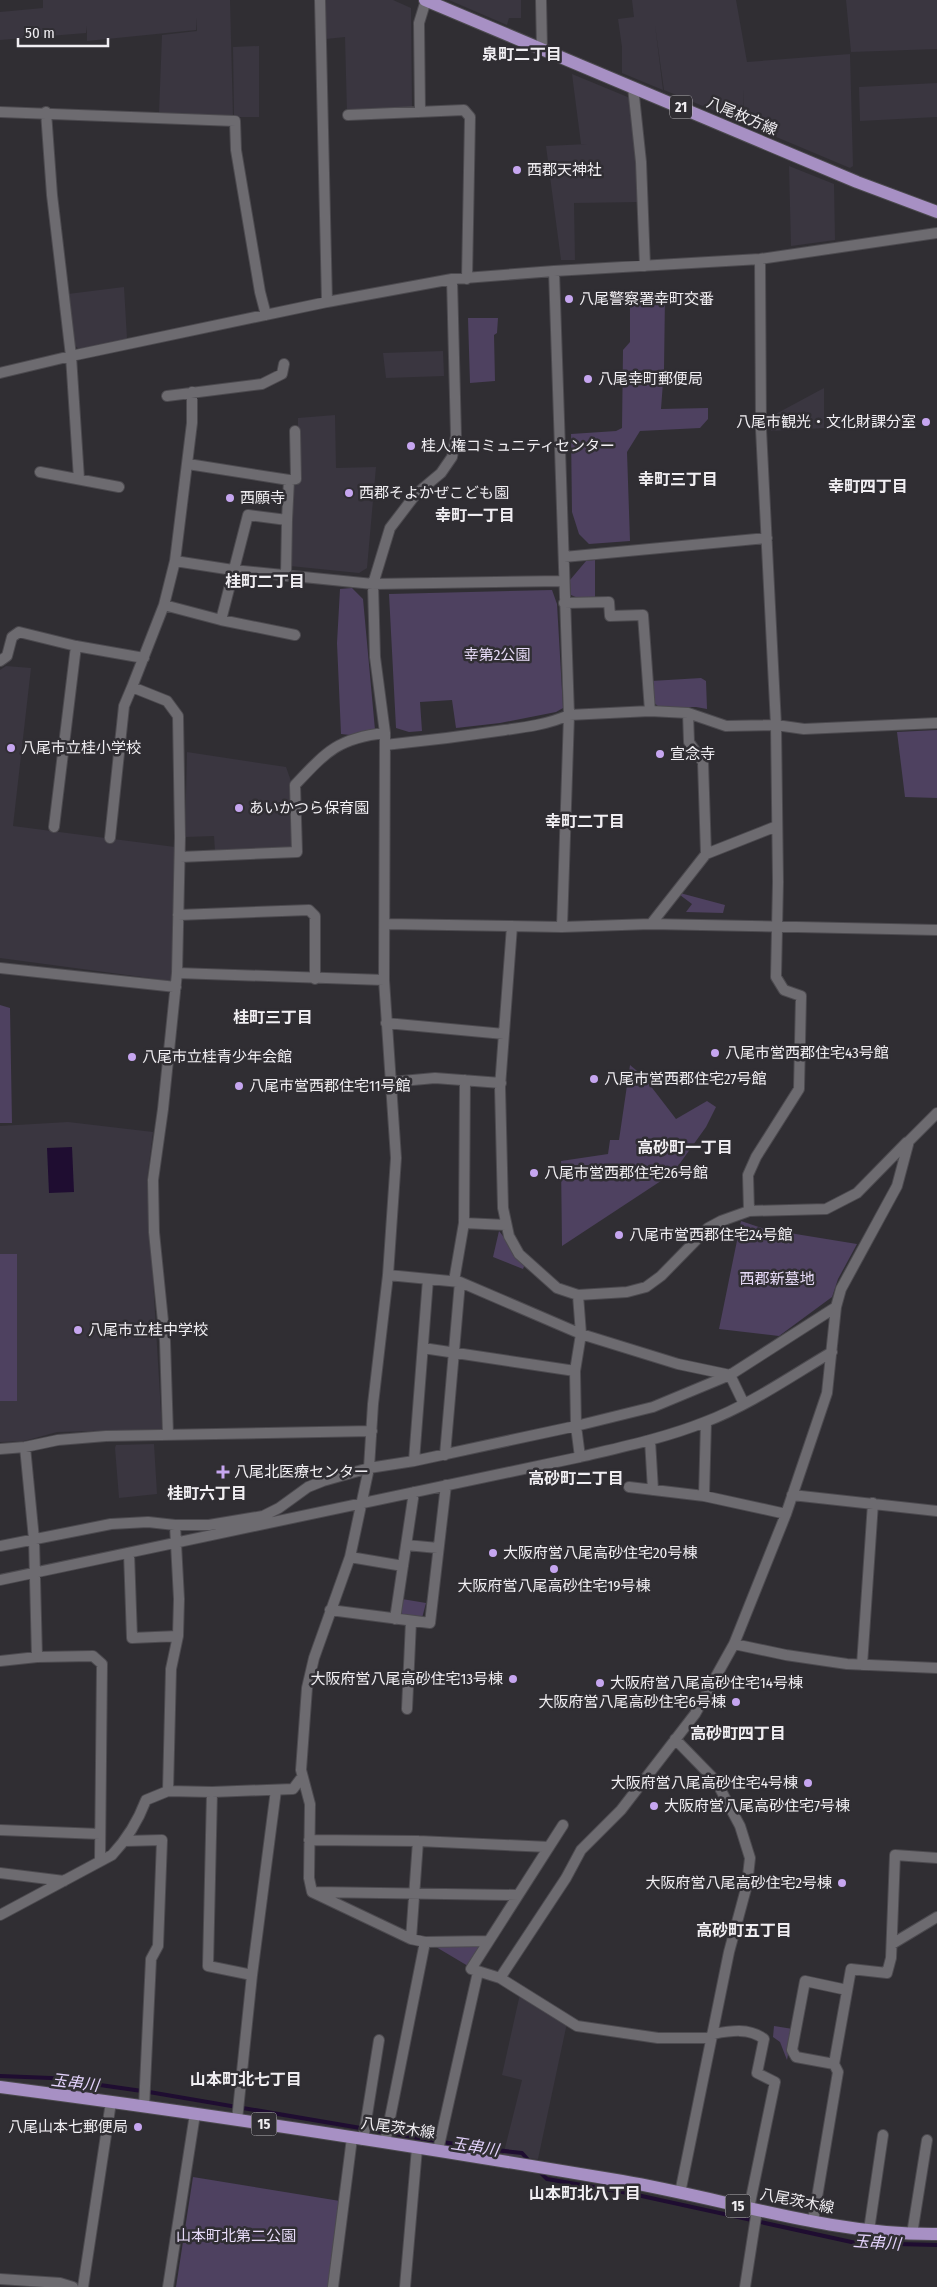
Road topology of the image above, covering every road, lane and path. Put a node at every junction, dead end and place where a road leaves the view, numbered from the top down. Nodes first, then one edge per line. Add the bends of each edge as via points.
1 (320, 0) edge
2 (425, 0) edge
3 (541, 0) edge
4 (542, 49) junction
5 (633, 87) junction
6 (0, 112) edge
7 (46, 112) junction
8 (420, 112) junction
9 (348, 116) dead end
10 (937, 212) edge
11 (937, 233) edge
12 (760, 259) junction
13 (645, 266) junction
14 (554, 271) junction
15 (452, 279) junction
16 (467, 279) junction
17 (327, 302) junction
18 (266, 315) junction
19 (71, 356) junction
20 (284, 364) dead end
21 (0, 372) edge
22 (192, 392) junction
23 (167, 396) dead end
24 (295, 431) dead end
25 (188, 464) junction
26 (40, 472) dead end
27 (79, 479) junction
28 (289, 480) junction
29 (119, 487) dead end
30 (287, 520) junction
31 (767, 538) junction
32 (564, 557) junction
33 (175, 561) junction
34 (232, 570) junction
35 (286, 576) junction
36 (563, 581) junction
37 (373, 584) junction
38 (564, 604) junction
39 (164, 605) junction
40 (221, 620) junction
41 (295, 635) dead end
42 (76, 646) junction
43 (144, 658) junction
44 (0, 661) edge
45 (132, 687) junction
46 (650, 710) junction
47 (688, 713) junction
48 (569, 715) junction
49 (937, 724) edge
50 (776, 725) junction
51 (385, 733) junction
52 (386, 745) junction
53 (777, 826) junction
54 (54, 827) dead end
55 (110, 838) dead end
56 (706, 854) junction
57 (180, 857) junction
58 (178, 915) junction
59 (386, 924) junction
60 (651, 924) junction
61 (776, 925) junction
62 (512, 926) junction
63 (562, 927) junction
64 (937, 930) edge
65 (0, 968) edge
66 (177, 973) junction
67 (316, 979) junction
68 (384, 980) junction
69 (176, 987) junction
70 (386, 1023) junction
71 (504, 1034) junction
72 (465, 1080) junction
73 (391, 1082) junction
74 (501, 1083) junction
75 (937, 1113) edge
76 (909, 1141) junction
77 (749, 1211) junction
78 (464, 1223) junction
79 (506, 1225) junction
80 (388, 1275) junction
81 (428, 1279) junction
82 (457, 1281) junction
83 (578, 1295) junction
84 (836, 1307) junction
85 (581, 1334) junction
86 (422, 1348) junction
87 (832, 1352) junction
88 (454, 1354) junction
89 (575, 1371) junction
90 (730, 1375) junction
91 (744, 1404) junction
92 (706, 1422) junction
93 (576, 1426) junction
94 (372, 1432) junction
95 (168, 1435) junction
96 (650, 1440) junction
97 (25, 1447) junction
98 (0, 1449) edge
99 (445, 1455) junction
100 (580, 1458) junction
101 (414, 1461) junction
102 (369, 1468) junction
103 (446, 1485) junction
104 (629, 1487) dead end
105 (653, 1490) junction
106 (414, 1492) junction
107 (792, 1495) junction
108 (704, 1496) junction
109 (363, 1503) junction
110 (872, 1504) junction
111 (937, 1511) edge
112 (786, 1514) junction
113 (174, 1525) junction
114 (34, 1539) junction
115 (176, 1544) junction
116 (406, 1545) junction
117 (0, 1546) edge
118 (438, 1548) junction
119 (129, 1553) junction
120 (350, 1557) junction
121 (403, 1566) junction
122 (35, 1572) junction
123 (0, 1580) edge
124 (330, 1610) junction
125 (395, 1619) junction
126 (411, 1621) junction
127 (178, 1636) junction
128 (734, 1644) junction
129 (37, 1658) junction
130 (0, 1661) edge
131 (862, 1665) junction
132 (937, 1668) edge
133 (407, 1709) dead end
134 (675, 1739) junction
135 (302, 1777) junction
136 (276, 1790) junction
137 (168, 1791) junction
138 (212, 1792) junction
139 (563, 1825) dead end
140 (0, 1830) edge
141 (100, 1834) junction
142 (309, 1840) junction
143 (125, 1841) junction
144 (418, 1841) junction
145 (549, 1846) junction
146 (937, 1858) edge
147 (100, 1860) junction
148 (0, 1873) edge
149 (64, 1881) junction
150 (312, 1892) junction
151 (414, 1892) junction
152 (518, 1895) junction
153 (0, 1915) edge
154 (937, 1917) edge
155 (411, 1939) junction
156 (488, 1941) junction
157 (425, 1942) junction
158 (892, 1944) junction
159 (478, 1972) junction
160 (252, 1975) junction
161 (500, 1978) junction
162 (847, 1990) junction
163 (712, 2036) junction
164 (378, 2040) dead end
165 (834, 2064) junction
166 (0, 2087) edge
167 (144, 2096) junction
168 (111, 2102) junction
169 (195, 2114) junction
170 (237, 2118) junction
171 (883, 2135) dead end
172 (360, 2138) junction
173 (386, 2138) junction
174 (927, 2140) dead end
175 (417, 2148) junction
176 (438, 2150) junction
177 (680, 2193) junction
178 (754, 2210) junction
179 (813, 2221) junction
180 (869, 2230) junction
181 (912, 2234) junction
182 (937, 2234) edge
183 (0, 2278) edge
184 (73, 2287) edge
185 (83, 2287) edge
186 (168, 2287) edge
187 (333, 2287) edge
188 (405, 2287) edge
189 (744, 2287) edge

1 - 17 street
2 - 4 main road, 八尾枚方線 / 21
2 - 8 street via 419,24
3 - 4 street
4 - 5 main road, 八尾枚方線 / 21
5 - 10 main road, 八尾枚方線 / 21 via 857,182
5 - 13 street via 641,162
6 - 7 street
7 - 18 street via 235,120 236,150
7 - 19 street
8 - 9 street
8 - 16 street via 464,110 470,117
11 - 12 street
12 - 13 street
12 - 31 street via 761,429
13 - 14 street
14 - 16 street
14 - 32 street
15 - 16 street
15 - 17 street
15 - 37 street via 456,436 452,457 441,473 416,494 390,528
17 - 18 street
18 - 19 street
19 - 21 street
19 - 27 street
20 - 22 street via 282,374 262,384
22 - 23 street
22 - 25 street
24 - 28 street via 296,479
25 - 28 street
25 - 33 street
26 - 27 street
27 - 29 street
28 - 30 street
30 - 34 street via 248,516
30 - 35 street
31 - 32 street
31 - 50 street
32 - 36 street
33 - 34 street
33 - 39 street
34 - 35 street
34 - 40 street
35 - 37 street
36 - 37 street
36 - 38 street
37 - 51 street via 375,657
38 - 46 street via 609,602 610,616 643,615
38 - 48 street
39 - 40 street
39 - 43 street
40 - 41 street
42 - 43 street
42 - 44 street via 19,632 12,636 7,656
42 - 54 street
43 - 45 street
45 - 55 street via 124,706
45 - 57 street via 166,701 178,716
46 - 47 street
46 - 48 street
47 - 50 street via 726,726
47 - 56 street via 689,742 702,762
48 - 52 street via 533,726
48 - 63 street
49 - 50 street via 804,729
50 - 53 street
51 - 52 street
51 - 57 street via 363,735 337,744 295,785 297,852
52 - 59 street
53 - 56 street
53 - 61 street
56 - 60 street
57 - 58 street
58 - 66 street
58 - 67 street via 309,910 315,916
59 - 62 street
59 - 68 street
60 - 61 street
60 - 63 street
61 - 64 street
61 - 77 street via 776,977 784,990 801,996 799,1089 756,1156 748,1175
62 - 63 street
62 - 71 street
65 - 69 street
66 - 67 street
66 - 69 street
67 - 68 street
68 - 70 street
69 - 95 street via 153,1180 154,1232 165,1341
70 - 71 street
70 - 73 street
71 - 74 street
72 - 73 street via 435,1078
72 - 74 street
72 - 78 street
73 - 80 street via 396,1158
74 - 79 street
75 - 76 street
76 - 77 street via 858,1193 826,1209
76 - 84 street via 897,1186 841,1289
77 - 83 street via 708,1228 662,1276 646,1287 613,1294
78 - 79 street
78 - 82 street
79 - 83 street via 519,1254 557,1288
80 - 81 street
80 - 94 street
81 - 82 street
81 - 86 street
82 - 85 street
82 - 88 street
83 - 85 street
84 - 87 street
84 - 90 street
85 - 89 street
85 - 90 street via 678,1364
86 - 88 street
86 - 101 street
87 - 91 street
87 - 107 street via 826,1393
88 - 89 street
88 - 99 street
89 - 93 street
90 - 91 street
90 - 93 street via 653,1407
91 - 92 street
92 - 96 street
92 - 108 street
93 - 99 street
93 - 100 street
94 - 95 street
94 - 102 street
95 - 97 street via 58,1440
96 - 100 street
96 - 105 street
97 - 98 street
97 - 114 street
99 - 101 street
100 - 103 street
101 - 102 street
102 - 109 street
102 - 113 street via 308,1487 263,1516 208,1525
103 - 106 street
103 - 118 street
104 - 105 street
105 - 108 street
106 - 109 street
106 - 116 street
107 - 110 street
107 - 112 street
108 - 112 street
109 - 115 street
109 - 120 street
110 - 111 street
110 - 131 street
112 - 128 street
113 - 114 street via 148,1522 111,1524
113 - 115 street
114 - 117 street
114 - 122 street
115 - 119 street
115 - 127 street
116 - 118 street
116 - 121 street
118 - 126 street via 430,1623
119 - 122 street
119 - 127 street via 132,1638
120 - 121 street
120 - 124 street
121 - 125 street
122 - 123 street
122 - 129 street
124 - 125 street
124 - 135 street via 307,1688
125 - 126 street
126 - 133 street
127 - 137 street via 171,1669
128 - 131 street
128 - 134 street via 695,1714
129 - 130 street
129 - 141 street via 94,1656 102,1664
131 - 132 street
134 - 161 street via 621,1810 580,1850 566,1878
134 - 163 street via 716,1781 740,1826 750,1858 748,1885 729,1952
135 - 136 street via 293,1789
135 - 142 street via 310,1804
136 - 138 street
136 - 160 street
137 - 138 street
137 - 143 street via 146,1800
138 - 160 street via 208,1966
139 - 145 street
140 - 141 street
141 - 147 street
142 - 144 street
142 - 150 street
143 - 147 street via 112,1855
143 - 167 street via 162,1840 158,1946 151,1959
144 - 145 street
144 - 151 street
145 - 152 street
146 - 158 street via 895,1855
147 - 149 street
148 - 149 street
149 - 153 street
150 - 151 street
150 - 155 street
151 - 152 street
151 - 155 street
152 - 156 street
154 - 158 street
155 - 157 street
156 - 157 street
156 - 159 street via 471,1969
157 - 173 street
158 - 162 street via 887,1973 851,1969
159 - 161 street
159 - 176 street
160 - 170 street
161 - 163 street via 578,2026 658,2038
162 - 165 street
162 - 165 street via 805,1981 792,2050 796,2057
163 - 177 street
163 - 178 street via 735,2030 757,2033 764,2039 756,2073 775,2082
164 - 172 street via 366,2121
165 - 179 street via 838,2072
166 - 168 main road, 八尾茨木線 / 15
167 - 168 main road, 八尾茨木線 / 15
167 - 169 main road, 八尾茨木線 / 15
168 - 185 street
169 - 170 main road, 八尾茨木線 / 15
169 - 186 street
170 - 172 main road, 八尾茨木線 / 15
171 - 180 street
172 - 173 main road, 八尾茨木線 / 15
172 - 187 street
173 - 175 main road, 八尾茨木線 / 15
174 - 181 street
175 - 176 main road, 八尾茨木線 / 15
175 - 188 street
176 - 177 main road, 八尾茨木線 / 15
177 - 178 main road, 八尾茨木線 / 15
178 - 179 main road, 八尾茨木線 / 15
178 - 189 street
179 - 180 main road, 八尾茨木線 / 15
180 - 181 main road, 八尾茨木線 / 15
181 - 182 main road, 八尾茨木線 / 15
183 - 184 street

